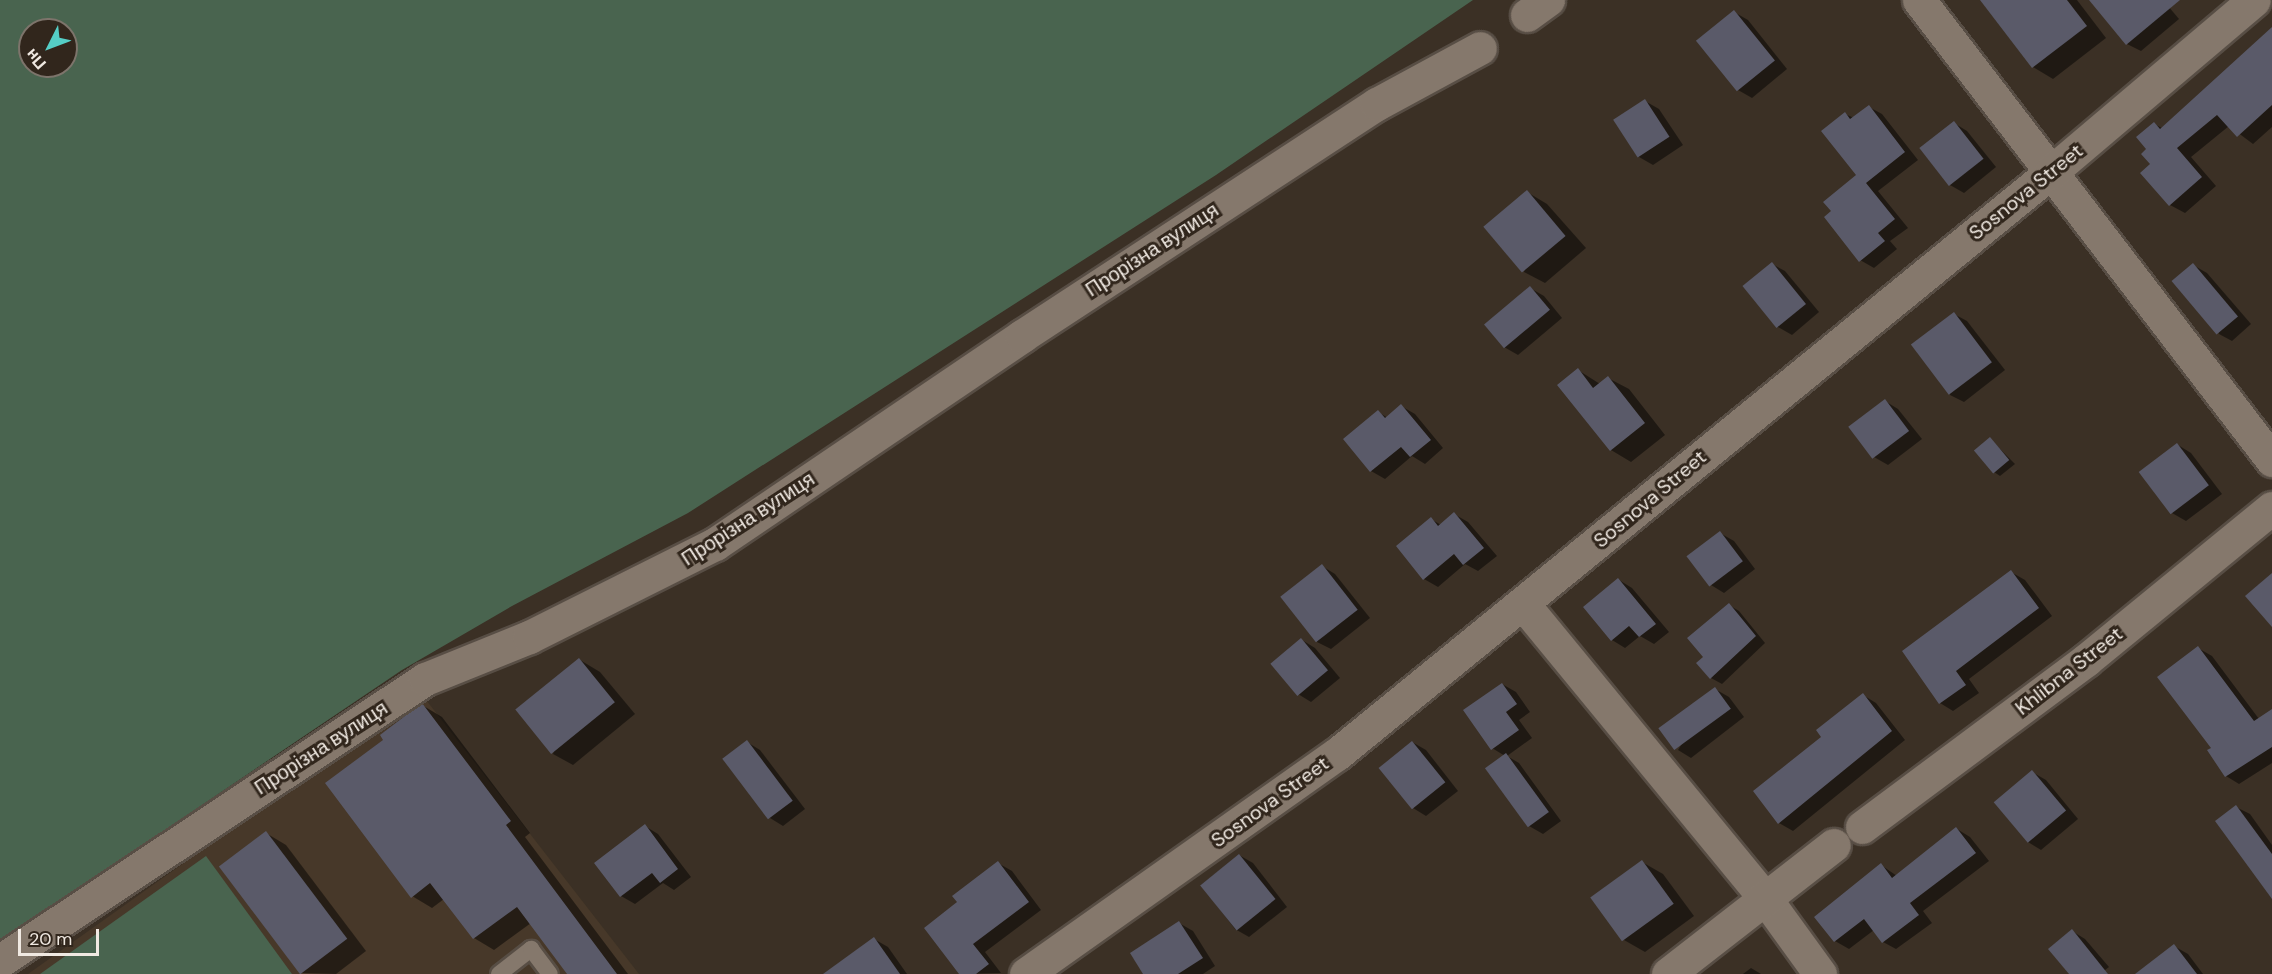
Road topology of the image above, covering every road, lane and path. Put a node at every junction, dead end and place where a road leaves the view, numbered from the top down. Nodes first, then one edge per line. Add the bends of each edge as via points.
1 (1919, 0) edge
2 (2254, 0) edge
3 (1480, 48) dead end
4 (2050, 173) junction
5 (2272, 460) edge
6 (2272, 508) edge
7 (1524, 605) junction
8 (1862, 827) dead end
9 (1834, 845) dead end
10 (1765, 898) junction
11 (0, 961) edge
12 (499, 974) edge
13 (550, 974) edge
14 (1026, 974) edge
15 (1668, 974) edge
16 (1820, 974) edge

1 - 4 street
2 - 4 street, Sosnova Street
3 - 11 street, Прорізна вулиця via 1377,104 1022,336 715,544 529,637 425,679
4 - 5 street
4 - 7 street, Sosnova Street
6 - 8 street, Khlibna Street via 2086,660
7 - 10 street
7 - 14 street, Sosnova Street via 1337,754
9 - 10 street
10 - 15 street
10 - 16 street
12 - 13 lane via 531,949

